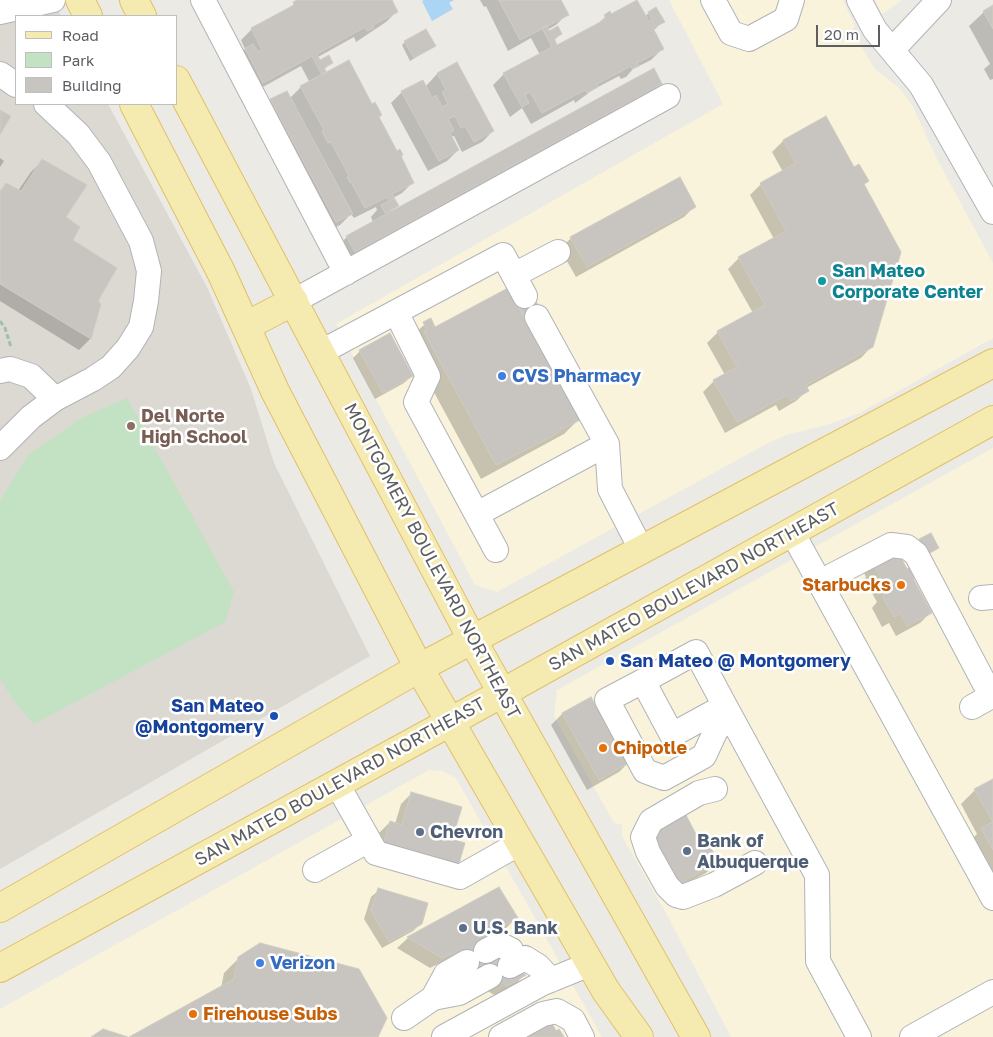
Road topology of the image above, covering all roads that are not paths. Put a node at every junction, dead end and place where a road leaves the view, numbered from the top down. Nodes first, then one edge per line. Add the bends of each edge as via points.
1 (54, 0) edge
2 (80, 0) edge
3 (134, 0) edge
4 (203, 0) edge
5 (713, 0) edge
6 (792, 0) edge
7 (859, 0) edge
8 (939, 0) edge
9 (1, 13) edge
10 (88, 15) edge
11 (142, 15) edge
12 (892, 50) junction
13 (0, 74) edge
14 (15, 84) edge
15 (178, 84) edge
16 (668, 96) dead end
17 (47, 105) edge
18 (135, 105) edge
19 (993, 212) edge
20 (558, 252) dead end
21 (346, 273) junction
22 (294, 302) junction
23 (396, 312) junction
24 (536, 317) dead end
25 (246, 326) junction
26 (321, 352) junction
27 (993, 363) edge
28 (0, 371) edge
29 (55, 399) junction
30 (993, 420) edge
31 (607, 444) junction
32 (0, 448) edge
33 (477, 514) junction
34 (792, 532) junction
35 (496, 550) dead end
36 (642, 551) junction
37 (820, 582) junction
38 (473, 641) junction
39 (419, 668) junction
40 (643, 681) junction
41 (502, 694) junction
42 (972, 707) dead end
43 (729, 713) junction
44 (450, 722) junction
45 (337, 784) junction
46 (715, 789) dead end
47 (369, 840) junction
48 (520, 843) junction
49 (755, 863) dead end
50 (315, 870) dead end
51 (993, 898) edge
52 (0, 908) edge
53 (590, 964) junction
54 (0, 968) edge
55 (551, 980) junction
56 (993, 992) edge
57 (404, 1018) dead end
58 (444, 1037) edge
59 (501, 1037) edge
60 (582, 1037) edge
61 (638, 1037) edge
62 (696, 1037) edge
63 (859, 1037) edge
64 (912, 1037) edge

1 - 9 street
2 - 10 main road
3 - 11 main road
4 - 21 street
5 - 6 street via 731,33 749,39 786,19
7 - 12 street via 875,30
8 - 12 street
12 - 19 street via 921,85
13 - 14 street
15 - 22 main road, MONTGOMERY BOULEVARD NORTHEAST
16 - 21 street
17 - 29 street via 78,134 99,162 141,241 149,271 141,327 128,348 111,367
18 - 25 main road
20 - 23 street via 519,285 503,255
21 - 22 street
22 - 25 main road
22 - 26 main road, MONTGOMERY BOULEVARD NORTHEAST
23 - 26 street
23 - 33 street via 428,376 416,402
24 - 31 street
25 - 39 main road via 275,391
26 - 38 main road, MONTGOMERY BOULEVARD NORTHEAST
27 - 36 main road
28 - 29 street via 10,369 31,376
29 - 32 street via 30,417
30 - 34 main road, SAN MATEO BOULEVARD NORTHEAST
31 - 33 street
31 - 36 street via 610,490
33 - 35 street
34 - 37 street
34 - 41 main road, SAN MATEO BOULEVARD NORTHEAST
36 - 38 main road
37 - 42 street via 891,545 907,547 916,554 988,690 988,698
37 - 51 street
38 - 39 main road
38 - 41 main road, MONTGOMERY BOULEVARD NORTHEAST
39 - 44 main road
39 - 52 main road
40 - 43 street via 672,735
40 - 43 street via 696,652
40 - 43 street via 607,700 645,770 664,778 704,756 717,728
41 - 44 main road, SAN MATEO BOULEVARD NORTHEAST
41 - 62 main road, MONTGOMERY BOULEVARD NORTHEAST
43 - 63 street via 816,875 818,961
44 - 45 main road, SAN MATEO BOULEVARD NORTHEAST
44 - 48 main road
45 - 47 street
45 - 54 main road, SAN MATEO BOULEVARD NORTHEAST
46 - 49 street via 699,793 651,821 643,837 648,852 667,886 683,897
47 - 48 street via 376,853 460,877
47 - 50 street
48 - 53 main road
53 - 55 street
53 - 61 main road
55 - 57 street via 538,966 496,961 446,974 433,998
55 - 58 street
56 - 64 street
59 - 60 street via 543,1014 557,1011 573,1020

